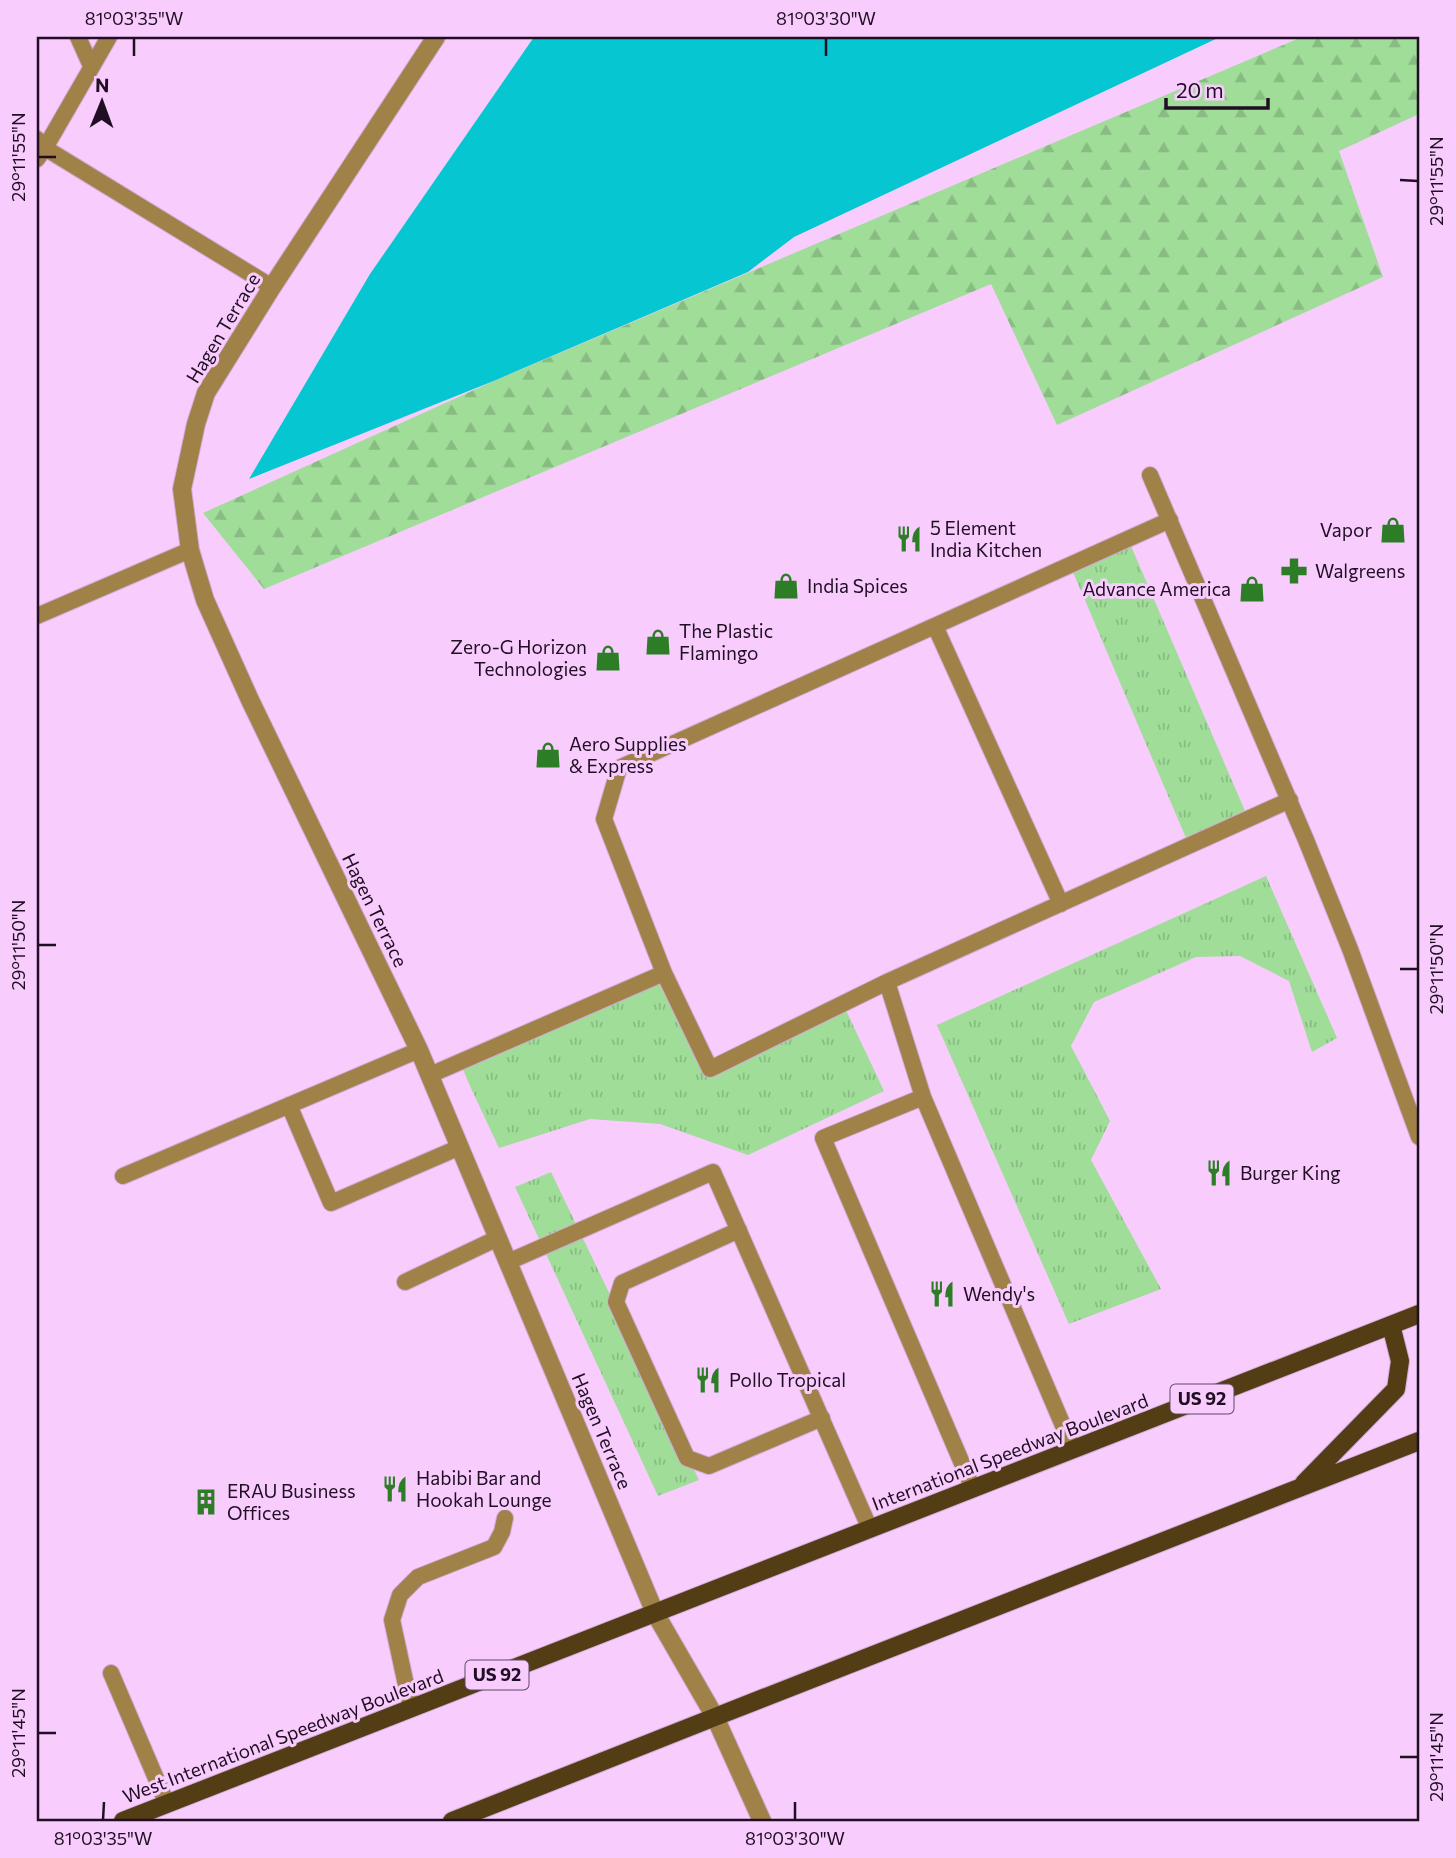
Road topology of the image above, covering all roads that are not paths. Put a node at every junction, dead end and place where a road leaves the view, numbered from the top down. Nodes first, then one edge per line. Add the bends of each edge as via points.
1 (78, 37) edge
2 (108, 37) edge
3 (436, 37) edge
4 (91, 66) junction
5 (39, 149) edge
6 (272, 287) junction
7 (1150, 475) dead end
8 (1170, 520) junction
9 (190, 550) junction
10 (37, 616) edge
11 (935, 626) junction
12 (1290, 800) junction
13 (1061, 904) junction
14 (664, 973) junction
15 (887, 982) junction
16 (419, 1050) junction
17 (430, 1075) junction
18 (923, 1097) junction
19 (289, 1105) junction
20 (1419, 1137) edge
21 (460, 1147) junction
22 (123, 1176) dead end
23 (739, 1230) junction
24 (498, 1238) junction
25 (508, 1262) junction
26 (405, 1282) dead end
27 (1419, 1314) edge
28 (1391, 1325) junction
29 (822, 1418) junction
30 (1419, 1441) edge
31 (1073, 1449) junction
32 (1300, 1488) junction
33 (972, 1489) junction
34 (505, 1518) dead end
35 (870, 1529) junction
36 (655, 1613) junction
37 (111, 1673) dead end
38 (411, 1708) junction
39 (715, 1717) junction
40 (167, 1804) junction
41 (122, 1821) edge
42 (452, 1821) edge
43 (762, 1821) edge

1 - 4 lane
2 - 4 lane
3 - 6 street, Hagen Terrace
4 - 5 lane
5 - 6 lane
6 - 9 street, Hagen Terrace via 206,393 182,489
7 - 8 lane
8 - 11 lane
8 - 12 lane
9 - 10 lane
9 - 16 street, Hagen Terrace via 205,600 250,699
11 - 13 lane
11 - 14 lane via 619,768 604,819
12 - 13 lane
12 - 20 lane
13 - 15 lane
14 - 15 lane via 710,1069
14 - 17 lane
15 - 18 lane
16 - 17 street, Hagen Terrace
16 - 19 lane
17 - 21 street, Hagen Terrace
18 - 31 lane
18 - 33 lane via 823,1139
19 - 21 lane via 331,1203
19 - 22 lane
21 - 24 street, Hagen Terrace
23 - 25 lane via 713,1172
23 - 29 lane
23 - 29 lane via 622,1283 616,1302 687,1458 709,1466
24 - 25 street, Hagen Terrace
24 - 26 lane
25 - 36 street, Hagen Terrace
27 - 28 main road, International Speedway Boulevard / US 92
28 - 31 main road, International Speedway Boulevard / US 92
28 - 32 main road via 1400,1361 1396,1389
29 - 35 lane
30 - 32 main road
31 - 33 main road, International Speedway Boulevard / US 92
32 - 39 main road
33 - 35 main road, International Speedway Boulevard / US 92
34 - 38 lane via 494,1547 418,1577 400,1595 392,1619
35 - 36 main road, International Speedway Boulevard / US 92
36 - 38 main road, West International Speedway Boulevard / US 92
36 - 39 street, Hagen Terrace
37 - 40 lane
38 - 40 main road, West International Speedway Boulevard / US 92
39 - 42 main road
39 - 43 street, Hagen Terrace
40 - 41 main road, West International Speedway Boulevard / US 92

